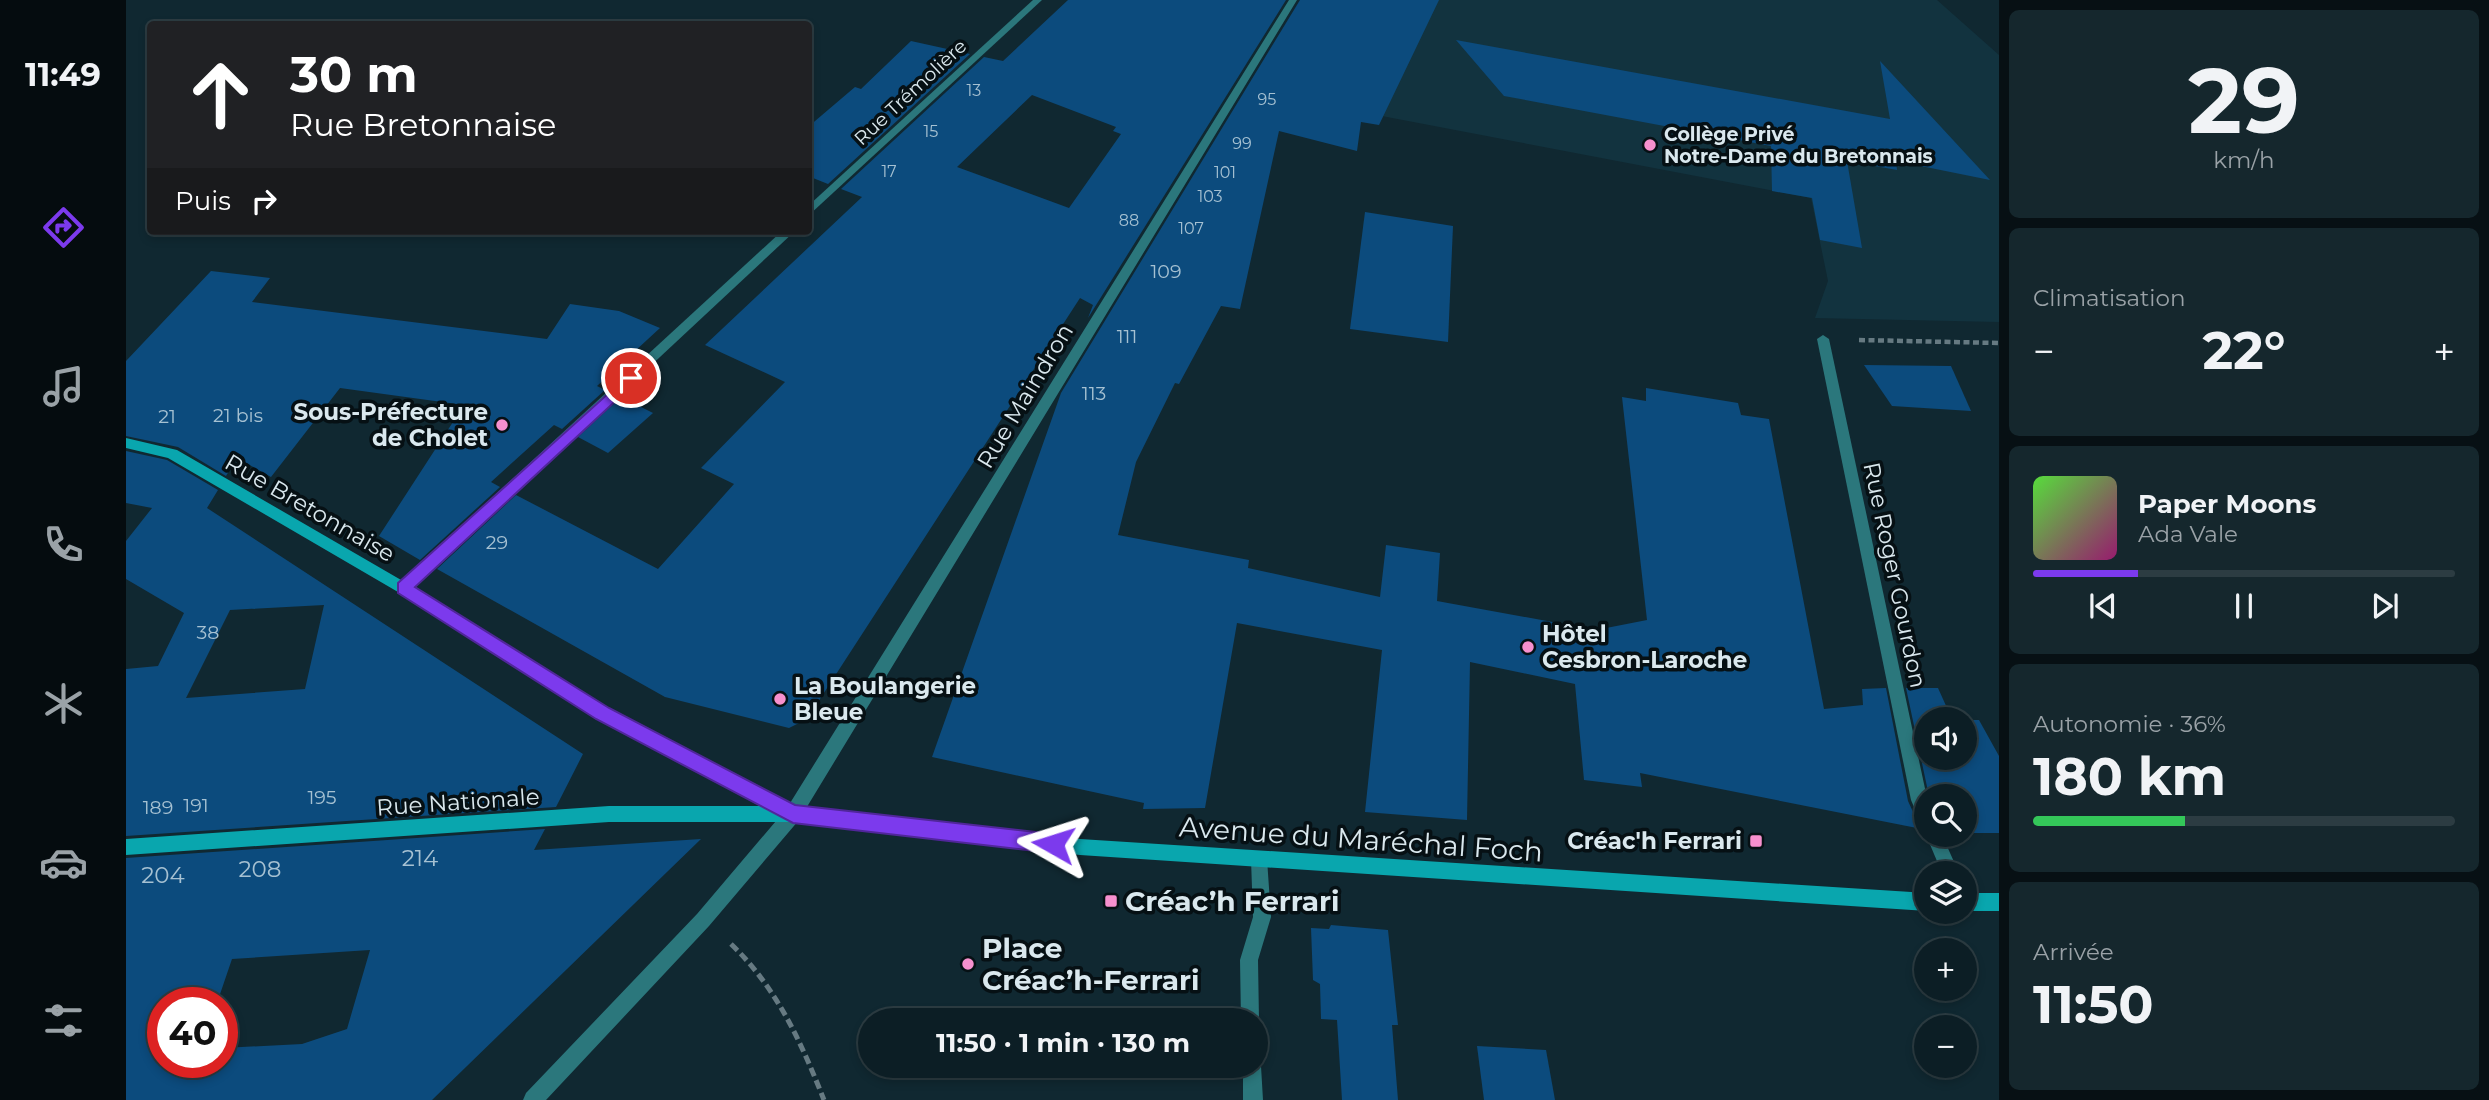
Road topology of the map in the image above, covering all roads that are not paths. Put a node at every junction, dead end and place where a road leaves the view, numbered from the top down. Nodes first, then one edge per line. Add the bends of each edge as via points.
1 (1038, 0) edge
2 (1293, 0) edge
3 (812, 209) edge
4 (785, 235) edge
5 (1823, 339) road end
6 (126, 443) edge
7 (403, 588) junction
8 (1916, 784) edge
9 (793, 814) junction
10 (126, 848) edge
11 (1259, 859) junction
12 (1914, 901) edge
13 (1977, 902) edge
14 (1999, 902) edge
15 (1250, 1008) edge
16 (1252, 1078) edge
17 (533, 1100) edge
18 (1253, 1100) edge

1 - 3 street, Rue Trémolière
2 - 9 street, Rue Maindron
4 - 7 street
5 - 8 street, Rue Roger Gourdon
6 - 7 street, Rue Bretonnaise via 172,454
7 - 9 street, Rue Bretonnaise via 602,714
9 - 10 street, Rue Nationale via 609,814
9 - 11 street, Avenue du Maréchal Foch via 1080,847
9 - 17 street, Rue Maindron via 703,920
11 - 12 street, Avenue du Maréchal Foch
11 - 15 street via 1262,917 1249,960
13 - 14 street
16 - 18 street

